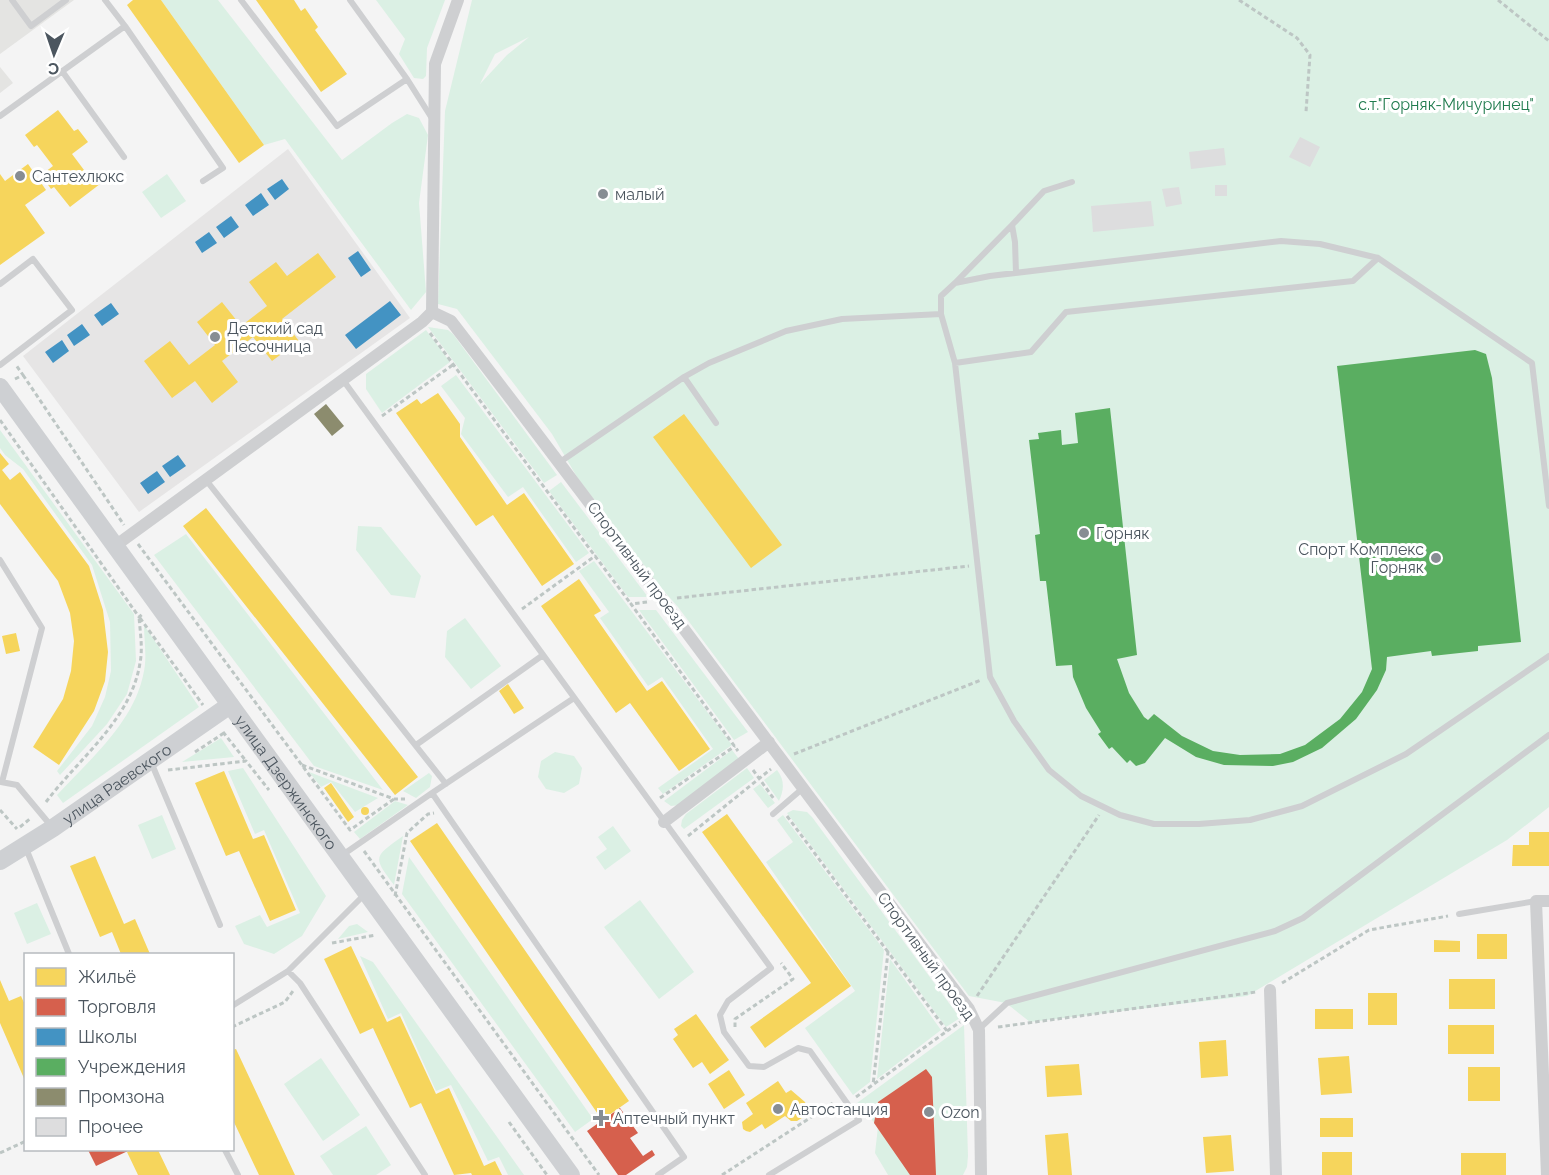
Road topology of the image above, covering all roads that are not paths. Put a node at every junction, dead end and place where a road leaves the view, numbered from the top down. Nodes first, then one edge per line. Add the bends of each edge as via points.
1 (12, 0) edge
2 (66, 0) edge
3 (105, 0) edge
4 (241, 0) edge
5 (350, 0) edge
6 (458, 0) edge
7 (125, 26) junction
8 (62, 70) junction
9 (407, 79) junction
10 (0, 116) edge
11 (433, 120) junction
12 (124, 157) dead end
13 (203, 182) dead end
14 (1072, 182) dead end
15 (1012, 225) junction
16 (1378, 258) junction
17 (1016, 273) junction
18 (955, 283) junction
19 (0, 284) edge
20 (432, 312) junction
21 (941, 314) junction
22 (955, 363) junction
23 (0, 365) edge
24 (684, 376) junction
25 (342, 379) junction
26 (0, 387) edge
27 (716, 423) dead end
28 (560, 462) junction
29 (206, 480) junction
30 (1549, 506) edge
31 (115, 546) junction
32 (0, 562) edge
33 (543, 655) junction
34 (1549, 656) edge
35 (574, 698) junction
36 (230, 705) junction
37 (1549, 735) edge
38 (769, 742) junction
39 (416, 745) junction
40 (150, 760) junction
41 (1, 782) edge
42 (446, 784) junction
43 (802, 789) junction
44 (432, 793) junction
45 (773, 814) dead end
46 (664, 822) junction
47 (53, 828) junction
48 (25, 846) junction
49 (340, 856) junction
50 (0, 861) edge
51 (366, 893) junction
52 (1536, 901) junction
53 (1549, 901) edge
54 (1459, 914) road end
55 (220, 925) dead end
56 (69, 953) edge
57 (288, 970) junction
58 (1270, 990) road end
59 (234, 1005) edge
60 (979, 1029) junction
61 (226, 1151) edge
62 (237, 1175) edge
63 (425, 1175) edge
64 (571, 1175) edge
65 (658, 1175) edge
66 (769, 1175) edge
67 (981, 1175) edge
68 (1276, 1175) edge
69 (1547, 1175) edge

1 - 2 lane via 31,26
3 - 7 lane
4 - 9 lane via 337,126
5 - 9 lane
6 - 11 street via 435,64
7 - 8 lane
7 - 13 lane via 223,168
8 - 10 lane
8 - 12 lane
9 - 11 lane
11 - 20 street
14 - 15 lane via 1044,191
15 - 17 lane
15 - 18 lane
16 - 17 lane via 1320,244 1281,241
16 - 22 lane via 1353,281 1066,312 1031,352
16 - 30 lane via 1532,363
17 - 18 lane
18 - 21 lane via 941,296
19 - 23 lane via 33,259 72,310
20 - 25 street
20 - 28 street, Спортивный проезд via 451,321
21 - 22 lane
21 - 24 lane via 842,319 786,331
22 - 34 lane via 990,677 1048,770 1104,808 1154,824 1199,824 1250,820 1302,806 1406,754
24 - 27 lane
24 - 28 lane
25 - 29 street
25 - 33 lane
26 - 31 main road, улица Дзержинского
28 - 38 street, Спортивный проезд
29 - 31 street
29 - 39 lane
31 - 36 main road, улица Дзержинского
32 - 41 lane via 42,628
33 - 35 lane
33 - 39 lane
35 - 42 lane
35 - 46 lane
36 - 40 main road, улица Раевского
36 - 49 main road, улица Дзержинского
37 - 60 lane via 1303,918 1275,931 1006,1003
38 - 43 street, Спортивный проезд
38 - 46 street
39 - 42 lane
40 - 47 main road, улица Раевского
40 - 55 lane
41 - 47 lane via 17,785
42 - 44 lane
43 - 45 lane
43 - 60 street, Спортивный проезд via 969,1009
44 - 49 lane
44 - 65 lane via 684,1157
46 - 66 lane via 771,968 728,1001 720,1015 724,1032 749,1066 764,1067 798,1048 810,1051 859,1120
47 - 48 main road, улица Раевского
48 - 50 main road, улица Раевского
48 - 56 lane
49 - 51 main road, улица Дзержинского
51 - 57 lane
51 - 64 main road, улица Дзержинского
52 - 53 street
52 - 54 lane
52 - 69 street
57 - 59 lane
57 - 63 lane
58 - 68 street
60 - 67 street, Спортивный проезд
61 - 62 lane

